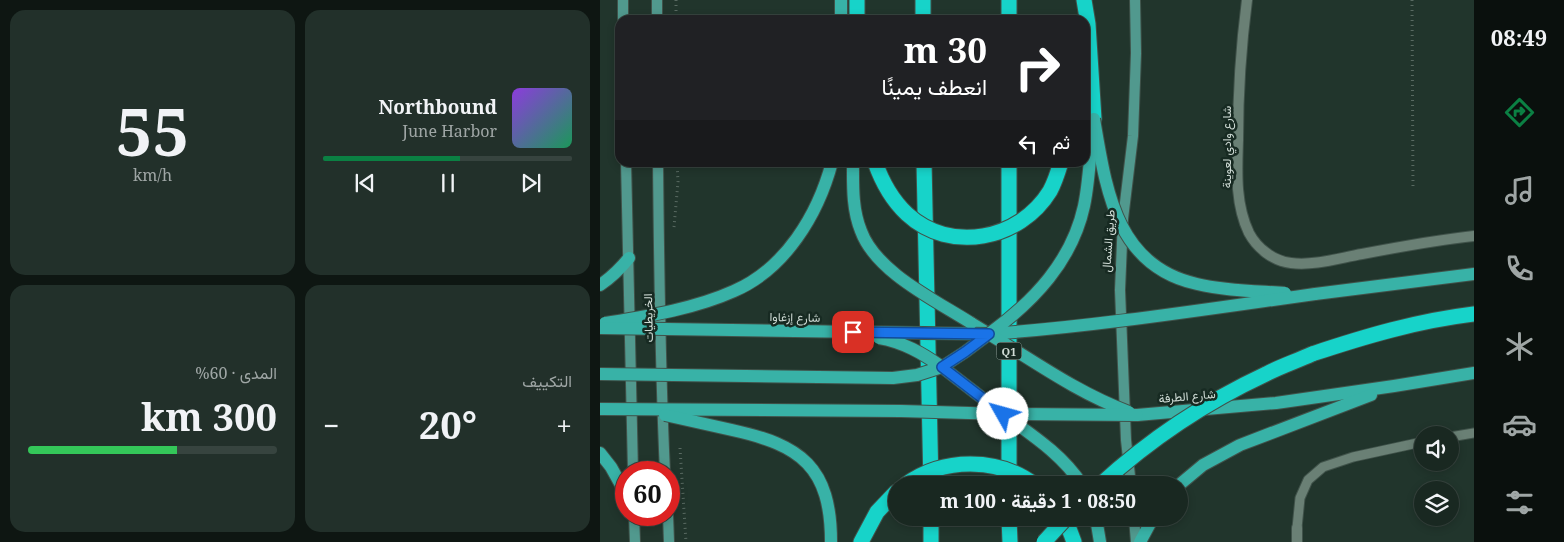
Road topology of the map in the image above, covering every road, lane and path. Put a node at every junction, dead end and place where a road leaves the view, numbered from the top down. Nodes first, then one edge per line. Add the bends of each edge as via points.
1 (623, 0) edge
2 (657, 0) edge
3 (676, 0) edge
4 (842, 0) edge
5 (857, 0) edge
6 (923, 0) edge
7 (1009, 0) edge
8 (1084, 0) edge
9 (1135, 0) edge
10 (1247, 0) edge
11 (1412, 0) edge
12 (623, 15) edge
13 (657, 15) edge
14 (676, 15) edge
15 (841, 15) edge
16 (857, 15) edge
17 (923, 15) edge
18 (1009, 15) edge
19 (1086, 15) edge
20 (1090, 55) edge
21 (1094, 118) junction
22 (1090, 156) edge
23 (626, 167) edge
24 (658, 167) edge
25 (677, 167) edge
26 (830, 167) edge
27 (853, 167) edge
28 (877, 167) edge
29 (924, 167) edge
30 (1009, 167) edge
31 (1059, 167) edge
32 (1089, 167) edge
33 (1413, 190) dead end
34 (674, 233) dead end
35 (1474, 236) edge
36 (629, 258) junction
37 (1474, 274) edge
38 (600, 284) edge
39 (1315, 294) junction
40 (1474, 314) edge
41 (600, 323) edge
42 (600, 328) edge
43 (833, 331) junction
44 (989, 334) junction
45 (942, 367) junction
46 (1474, 373) edge
47 (600, 374) edge
48 (1394, 386) junction
49 (600, 409) edge
50 (640, 410) junction
51 (1003, 414) junction
52 (1137, 415) junction
53 (1474, 433) edge
54 (1459, 436) edge
55 (680, 444) dead end
56 (1414, 444) edge
57 (600, 453) edge
58 (633, 461) edge
59 (665, 461) edge
60 (615, 474) edge
61 (921, 476) edge
62 (931, 476) edge
63 (1009, 476) edge
64 (1022, 476) edge
65 (1076, 476) edge
66 (1110, 476) edge
67 (1130, 476) edge
68 (1188, 477) edge
69 (888, 500) edge
70 (634, 526) edge
71 (668, 526) edge
72 (931, 526) edge
73 (1009, 526) edge
74 (1059, 526) edge
75 (1069, 526) edge
76 (1097, 526) edge
77 (1135, 526) edge
78 (1149, 526) edge
79 (1296, 528) joint
80 (635, 542) edge
81 (669, 542) edge
82 (686, 542) edge
83 (831, 542) edge
84 (861, 542) edge
85 (931, 542) edge
86 (1010, 542) edge
87 (1044, 542) edge
88 (1074, 542) edge
89 (1100, 542) edge
90 (1136, 542) edge
91 (1140, 542) edge
92 (1297, 542) edge

1 - 12 main road
2 - 13 main road
3 - 14 path
4 - 15 main road
5 - 16 highway
6 - 17 highway
7 - 18 highway
8 - 19 highway
9 - 67 main road, طريق الشمال via 1134,126 1123,219 1120,290
10 - 35 street, شارع وادي لعوينة via 1238,86 1237,189 1245,221 1257,245 1278,260 1301,264
11 - 33 path
20 - 21 highway
21 - 22 main road, bridge
21 - 39 main road, bridge via 1106,185 1117,217 1132,244 1154,265 1177,278 1197,284
23 - 36 main road, الخريطيات
24 - 59 main road, الخريطيات
25 - 34 path
26 - 41 main road, bridge via 803,229 761,275 733,292 706,301
27 - 44 main road, bridge via 860,231 874,254 897,276
28 - 31 highway, bridge via 886,188 908,215 932,231 967,238 992,235 1021,222 1049,192
29 - 62 highway
30 - 63 highway, Q1
32 - 44 main road, bridge via 1080,220 1070,247 1035,295
36 - 38 main road via 611,278
36 - 58 main road, الخريطيات
37 - 39 main road
39 - 44 main road, bridge via 1122,321
40 - 66 highway, bridge via 1368,335 1266,373 1172,427
42 - 43 main road, شارع إزغاوا, bridge
43 - 44 main road, شارع إزغاوا, bridge
43 - 45 main road, bridge via 894,341
44 - 45 main road
44 - 52 main road, bridge via 1075,388
45 - 47 main road, bridge via 893,378
45 - 51 main road
46 - 48 main road, شارع الطرفة
48 - 52 main road, شارع الطرفة, bridge via 1276,402
48 - 68 main road via 1240,445
49 - 50 main road, bridge
50 - 51 main road, شارع الطرفة, bridge
50 - 83 main road, bridge via 762,437 799,455 818,478 826,495
51 - 52 main road, شارع الطرفة, bridge
51 - 65 main road, bridge via 1057,456
53 - 54 lane
55 - 82 path
56 - 79 lane via 1324,467 1308,480 1300,498
57 - 60 main road
61 - 64 highway, bridge via 942,468 975,464 1010,470
69 - 84 highway via 877,512
70 - 80 main road
71 - 81 main road
72 - 85 highway
73 - 86 highway
74 - 87 highway, bridge
75 - 88 highway
76 - 89 main road
77 - 90 main road
78 - 91 main road
79 - 92 street

